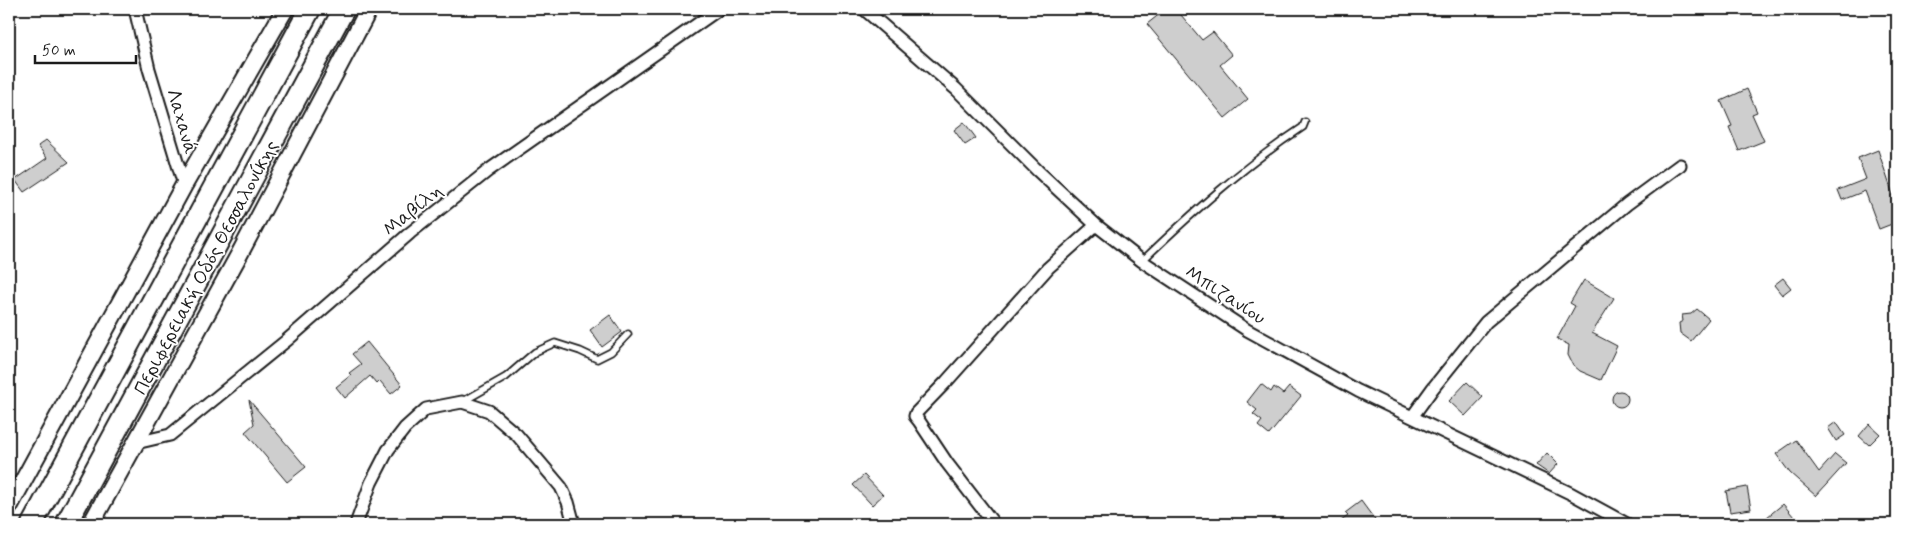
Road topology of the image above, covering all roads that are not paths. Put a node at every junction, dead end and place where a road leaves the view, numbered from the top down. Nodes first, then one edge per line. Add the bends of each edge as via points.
1 (135, 9) edge
2 (285, 9) edge
3 (310, 9) edge
4 (344, 9) edge
5 (369, 9) edge
6 (719, 9) edge
7 (864, 9) edge
8 (1306, 122) dead end
9 (1680, 165) dead end
10 (184, 184) junction
11 (1096, 225) junction
12 (1142, 261) junction
13 (628, 334) dead end
14 (462, 402) junction
15 (1412, 418) junction
16 (136, 444) junction
17 (9, 507) edge
18 (32, 524) edge
19 (66, 524) edge
20 (91, 524) edge
21 (356, 524) edge
22 (574, 524) edge
23 (994, 524) edge
24 (1627, 524) edge

1 - 10 street, Λαχανά via 147,62
2 - 10 street
3 - 18 highway, Περιφερειακή Οδός Θεσσαλονίκης
4 - 19 highway, Περιφερειακή Οδός Θεσσαλονίκης
5 - 16 street
6 - 16 street, Μαβίλη via 489,170 170,435
7 - 11 street, Μπιζανίου via 956,88
8 - 12 lane via 1234,179
9 - 15 street via 1627,204 1486,322
10 - 17 street
11 - 12 street, Μπιζανίου
11 - 23 street via 1048,268 916,413 947,463
12 - 15 street, Μπιζανίου via 1247,330
13 - 14 lane via 611,352 597,359 555,343 535,352 506,377
14 - 21 street via 426,409 405,428 388,450
14 - 22 street via 489,411 517,435 561,488
15 - 24 street, Μπιζανίου via 1572,494
16 - 20 street

